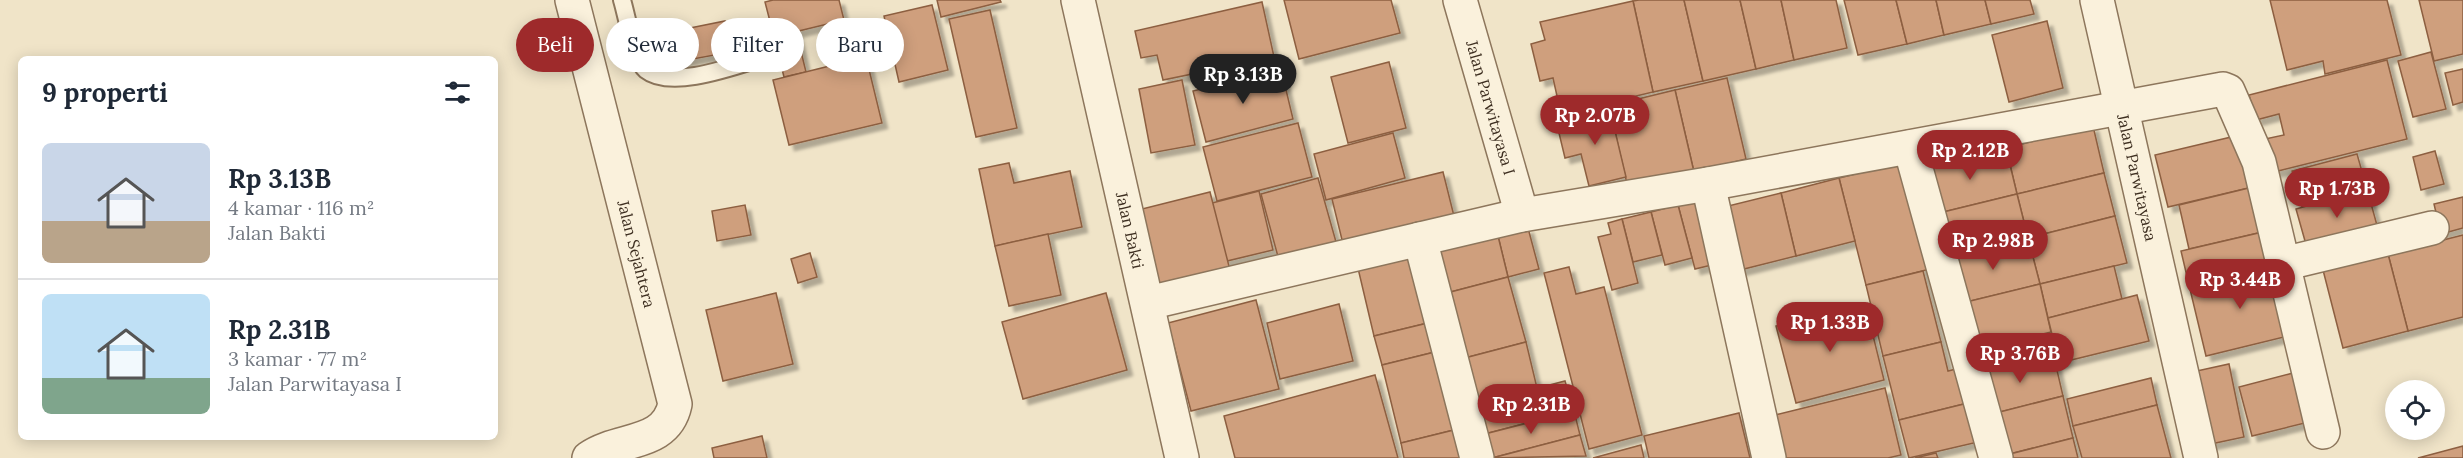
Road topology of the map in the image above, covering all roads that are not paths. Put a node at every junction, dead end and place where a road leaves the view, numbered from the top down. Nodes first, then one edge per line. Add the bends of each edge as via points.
1 (573, 0) edge
2 (622, 0) edge
3 (1078, 0) edge
4 (1460, 0) edge
5 (2097, 0) edge
6 (711, 70) edge
7 (2122, 108) junction
8 (1910, 147) junction
9 (1708, 184) junction
10 (1522, 215) junction
11 (2432, 228) dead end
12 (1420, 239) junction
13 (2283, 264) junction
14 (1148, 303) junction
15 (2323, 432) dead end
16 (589, 458) edge
17 (1182, 458) edge
18 (1476, 458) edge
19 (1769, 458) edge
20 (1996, 458) edge
21 (2201, 458) edge

1 - 16 street, Jalan Sejahtera via 675,404 664,428
2 - 6 lane via 645,70 660,77 685,77
3 - 14 street, Jalan Bakti
4 - 10 street, Jalan Parwitayasa I
5 - 7 street, Jalan Parwitayasa
7 - 8 street
7 - 13 street via 2218,89 2228,91 2259,162
7 - 21 street, Jalan Parwitayasa
8 - 9 street
8 - 20 street
9 - 10 street
9 - 19 street
10 - 12 street
11 - 13 street
12 - 14 street
12 - 18 street
13 - 15 street
14 - 17 street, Jalan Bakti

